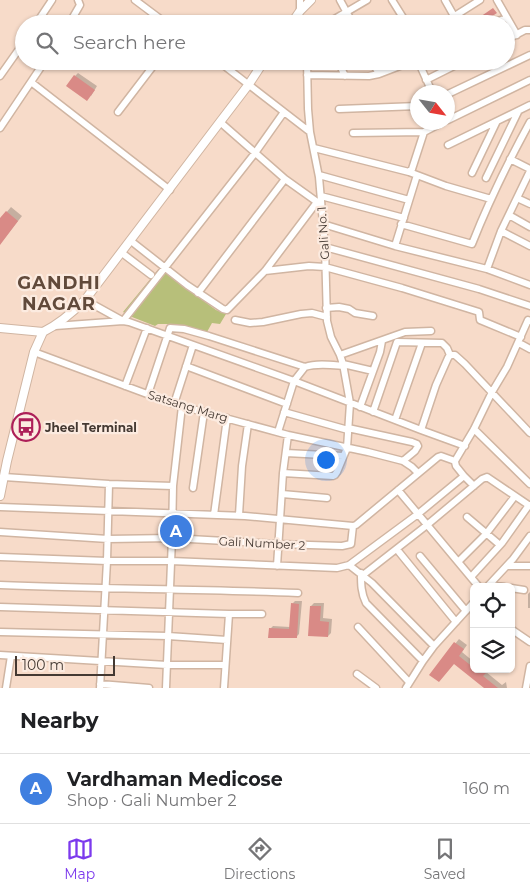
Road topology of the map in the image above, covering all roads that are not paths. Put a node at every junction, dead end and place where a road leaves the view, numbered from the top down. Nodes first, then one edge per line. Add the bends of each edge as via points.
1 (52, 0) edge
2 (78, 0) edge
3 (135, 0) edge
4 (300, 0) edge
5 (311, 0) edge
6 (340, 0) edge
7 (366, 0) edge
8 (392, 0) edge
9 (445, 0) edge
10 (480, 0) edge
11 (497, 0) edge
12 (300, 11) junction
13 (347, 12) junction
14 (42, 15) edge
15 (75, 15) edge
16 (155, 15) edge
17 (297, 15) edge
18 (342, 15) edge
19 (348, 15) edge
20 (401, 15) edge
21 (453, 15) edge
22 (456, 15) edge
23 (505, 15) edge
24 (530, 30) edge
25 (515, 32) edge
26 (517, 35) joint
27 (15, 55) edge
28 (530, 55) edge
29 (515, 62) edge
30 (39, 70) edge
31 (150, 70) edge
32 (234, 70) edge
33 (258, 70) edge
34 (307, 70) edge
35 (343, 70) edge
36 (378, 70) edge
37 (389, 70) edge
38 (422, 70) edge
39 (446, 70) edge
40 (498, 70) edge
41 (379, 74) junction
42 (307, 75) junction
43 (0, 76) edge
44 (346, 76) junction
45 (252, 80) junction
46 (426, 80) junction
47 (530, 80) edge
48 (31, 82) junction
49 (428, 85) edge
50 (455, 91) edge
51 (410, 106) edge
52 (530, 106) edge
53 (339, 109) dead end
54 (118, 112) dead end
55 (284, 112) junction
56 (518, 112) junction
57 (455, 117) edge
58 (220, 122) junction
59 (530, 122) edge
60 (496, 123) junction
61 (0, 128) edge
62 (428, 130) edge
63 (310, 132) junction
64 (424, 132) junction
65 (353, 133) dead end
66 (448, 145) dead end
67 (314, 148) junction
68 (255, 153) junction
69 (510, 159) junction
70 (409, 172) junction
71 (472, 173) dead end
72 (530, 173) edge
73 (319, 175) junction
74 (417, 175) junction
75 (486, 178) dead end
76 (284, 179) junction
77 (170, 190) junction
78 (490, 198) junction
79 (517, 198) junction
80 (409, 200) junction
81 (319, 201) junction
82 (530, 204) edge
83 (509, 215) junction
84 (403, 221) junction
85 (323, 224) junction
86 (530, 227) edge
87 (501, 231) junction
88 (131, 241) junction
89 (395, 246) junction
90 (530, 246) edge
91 (325, 247) junction
92 (122, 253) junction
93 (165, 267) junction
94 (325, 267) junction
95 (487, 269) junction
96 (265, 270) junction
97 (151, 275) dead end
98 (530, 285) edge
99 (198, 293) junction
100 (85, 300) junction
101 (530, 306) edge
102 (326, 308) junction
103 (372, 316) dead end
104 (326, 317) junction
105 (529, 319) edge
106 (235, 320) dead end
107 (123, 321) junction
108 (55, 326) junction
109 (0, 328) edge
110 (147, 328) junction
111 (431, 331) dead end
112 (44, 332) junction
113 (167, 335) junction
114 (520, 340) junction
115 (382, 341) junction
116 (422, 342) junction
117 (193, 345) junction
118 (530, 349) edge
119 (34, 352) junction
120 (340, 355) junction
121 (450, 356) junction
122 (343, 365) junction
123 (186, 366) junction
124 (305, 367) junction
125 (373, 371) junction
126 (294, 381) junction
127 (126, 386) junction
128 (492, 392) junction
129 (148, 394) junction
130 (350, 402) junction
131 (174, 404) junction
132 (287, 404) junction
133 (182, 406) junction
134 (360, 406) junction
135 (204, 412) junction
136 (284, 412) junction
137 (373, 412) junction
138 (226, 418) junction
139 (395, 420) junction
140 (248, 424) junction
141 (348, 429) junction
142 (474, 429) junction
143 (420, 430) junction
144 (278, 432) junction
145 (530, 433) edge
146 (288, 435) junction
147 (465, 446) junction
148 (347, 448) junction
149 (286, 453) junction
150 (343, 456) junction
151 (4, 460) edge
152 (403, 461) junction
153 (455, 462) junction
154 (283, 473) junction
155 (418, 473) junction
156 (464, 476) junction
157 (4, 477) junction
158 (109, 484) junction
159 (530, 484) edge
160 (173, 486) junction
161 (474, 486) junction
162 (193, 488) dead end
163 (398, 490) junction
164 (282, 494) junction
165 (0, 496) edge
166 (515, 496) junction
167 (327, 498) dead end
168 (529, 506) edge
169 (0, 507) edge
170 (108, 511) junction
171 (172, 514) junction
172 (418, 514) junction
173 (214, 515) junction
174 (239, 516) junction
175 (467, 517) dead end
176 (280, 519) junction
177 (427, 525) junction
178 (353, 526) junction
179 (0, 532) edge
180 (486, 534) junction
181 (530, 536) edge
182 (172, 538) junction
183 (108, 539) junction
184 (278, 544) junction
185 (500, 545) junction
186 (399, 552) dead end
187 (420, 556) dead end
188 (0, 557) edge
189 (107, 561) junction
190 (172, 562) junction
191 (458, 562) junction
192 (349, 565) junction
193 (277, 566) junction
194 (507, 566) junction
195 (530, 566) edge
196 (362, 574) junction
197 (471, 577) junction
198 (476, 583) edge
199 (491, 583) edge
200 (0, 585) edge
201 (105, 589) junction
202 (515, 589) edge
203 (170, 590) junction
204 (524, 590) dead end
205 (298, 593) dead end
206 (470, 606) edge
207 (0, 607) edge
208 (104, 610) junction
209 (466, 611) junction
210 (169, 612) junction
211 (229, 614) junction
212 (262, 614) dead end
213 (456, 622) junction
214 (358, 627) dead end
215 (0, 632) edge
216 (515, 632) edge
217 (102, 635) junction
218 (168, 636) junction
219 (227, 640) junction
220 (530, 642) edge
221 (434, 646) junction
222 (0, 655) edge
223 (11, 656) junction
224 (101, 660) junction
225 (423, 661) junction
226 (167, 664) junction
227 (225, 665) junction
228 (530, 666) edge
229 (358, 674) dead end
230 (407, 685) edge
231 (100, 686) edge
232 (135, 687) edge
233 (6, 688) edge
234 (149, 688) edge
235 (166, 688) edge
236 (224, 688) edge
237 (376, 688) edge
238 (526, 688) edge

1 - 14 street
2 - 15 street via 80,5
3 - 16 street
4 - 12 street
5 - 12 street
6 - 13 street
7 - 13 street
8 - 20 street
9 - 21 street
10 - 22 street
11 - 23 street
12 - 17 street
13 - 18 street
13 - 19 street
24 - 26 street
25 - 26 street
27 - 43 street
28 - 29 street
30 - 48 street
31 - 54 street
32 - 45 street
33 - 45 street
34 - 42 street, Gali No. 1
35 - 44 street
36 - 41 street
37 - 41 street
38 - 46 street
39 - 46 street
40 - 50 street
41 - 44 street
42 - 44 street
42 - 63 street, Gali No. 1
45 - 55 street
45 - 58 street
46 - 49 street
47 - 57 street
48 - 61 street
48 - 77 street
51 - 53 street
52 - 56 street
55 - 63 street
55 - 68 street
56 - 60 street
56 - 75 street
58 - 68 street
58 - 77 street
59 - 69 street
60 - 66 street
60 - 71 street
62 - 64 street
63 - 67 street, Gali No. 1
64 - 65 street
64 - 70 street
67 - 70 street
67 - 73 street, Gali No. 1
68 - 76 street
68 - 93 street
69 - 72 street
69 - 78 street
70 - 74 street
72 - 79 street
73 - 80 street
73 - 81 street, Gali No. 1
74 - 78 street
74 - 80 street
76 - 81 street
76 - 99 street
77 - 88 street
78 - 84 street via 472,244
79 - 82 street
79 - 83 street
80 - 84 street
81 - 84 street
81 - 85 street, Gali No. 1
81 - 96 street
83 - 86 street
83 - 87 street
84 - 89 street
85 - 89 street
85 - 91 street, Gali No. 1
87 - 90 street
87 - 95 street
88 - 92 street
88 - 93 street
89 - 95 street
91 - 94 street, Gali No. 1
91 - 101 street
92 - 97 street
92 - 100 street
93 - 99 street
93 - 107 street
94 - 96 street
94 - 102 street, Gali No. 1
94 - 114 street via 479,312 480,320
95 - 98 street
96 - 99 street via 227,310
100 - 107 street
100 - 108 street
102 - 103 street via 339,307
102 - 104 street, Gali No. 1
104 - 106 street via 312,313 263,322
104 - 120 street, Gali No. 1 via 328,330
105 - 114 street
107 - 108 street
107 - 110 street
108 - 112 street
109 - 112 street
110 - 113 street
110 - 127 street
111 - 115 street via 405,332
112 - 119 street
113 - 117 street
113 - 124 street via 170,328 184,329
113 - 129 street
114 - 118 street
114 - 128 street
115 - 120 street
115 - 125 street
116 - 121 street via 442,343
116 - 137 street via 397,342
116 - 139 street
117 - 123 street
117 - 126 street
119 - 127 street, Satsang Marg
119 - 151 street
120 - 122 street, Gali No. 1
121 - 128 street via 458,357
121 - 143 street
122 - 124 street
122 - 125 street
122 - 130 street, Gali No. 1
123 - 131 street
123 - 132 street
124 - 126 street
125 - 134 street
126 - 130 street
126 - 132 street
127 - 129 street, Satsang Marg
128 - 142 street
128 - 145 street
129 - 131 street, Satsang Marg
130 - 134 street
130 - 141 street, Gali No. 1
131 - 133 street, Satsang Marg
132 - 136 street
133 - 135 street, Satsang Marg
133 - 160 street
134 - 137 street
135 - 138 street, Satsang Marg
135 - 162 street
136 - 141 street
136 - 144 street
137 - 139 street
138 - 140 street, Satsang Marg
138 - 173 street
139 - 143 street
140 - 144 street, Satsang Marg
140 - 174 street
141 - 148 street, Gali No. 1
141 - 152 street via 417,444
142 - 147 street
142 - 159 street
143 - 147 street
144 - 146 street, Satsang Marg
146 - 148 street, Satsang Marg
146 - 149 street
147 - 153 street
148 - 150 street
148 - 152 street, Satsang Marg
149 - 150 street
149 - 154 street
150 - 154 street via 332,476
151 - 157 street
152 - 155 street
153 - 155 street via 440,456
153 - 156 street
154 - 164 street
155 - 163 street
156 - 161 street
156 - 172 street
157 - 158 street
157 - 165 street
158 - 160 street
158 - 170 street
160 - 171 street
161 - 166 street via 487,477
161 - 177 street
163 - 172 street
163 - 178 street
164 - 167 street
164 - 176 street
166 - 168 street
166 - 180 street
168 - 185 street
169 - 170 street
170 - 171 street
170 - 183 street
171 - 173 street
171 - 182 street
172 - 177 street
172 - 192 street
173 - 174 street
174 - 176 street
175 - 180 street
176 - 178 street
176 - 184 street
177 - 191 street
177 - 196 street
178 - 184 street, Gali Number 2 via 351,544
179 - 183 street, Gali Number 2
180 - 185 street
180 - 191 street
181 - 194 street
182 - 183 street, Gali Number 2
182 - 184 street, Gali Number 2
182 - 190 street
183 - 189 street
184 - 193 street
185 - 197 street
186 - 213 street
187 - 209 street
188 - 189 street
189 - 190 street
189 - 201 street
190 - 193 street
190 - 203 street
191 - 197 street
192 - 193 street via 331,569
192 - 196 street
194 - 195 street
194 - 199 street
196 - 221 street
196 - 225 street via 362,596 366,603
197 - 198 street
200 - 201 street
201 - 203 street
201 - 208 street
202 - 204 street
203 - 205 street
203 - 210 street
206 - 209 street
207 - 208 street
208 - 210 street
208 - 217 street
209 - 213 street
210 - 211 street
210 - 218 street
211 - 212 street
211 - 219 street
213 - 221 street
214 - 230 street
215 - 217 street
216 - 220 street
217 - 218 street
217 - 224 street
218 - 219 street
218 - 226 street
219 - 227 street
221 - 225 street
222 - 223 street
223 - 224 street
223 - 233 street
224 - 226 street
224 - 231 street
225 - 230 street
226 - 227 street
226 - 235 street
227 - 236 street
228 - 238 street
229 - 237 street
231 - 232 street
232 - 234 street

